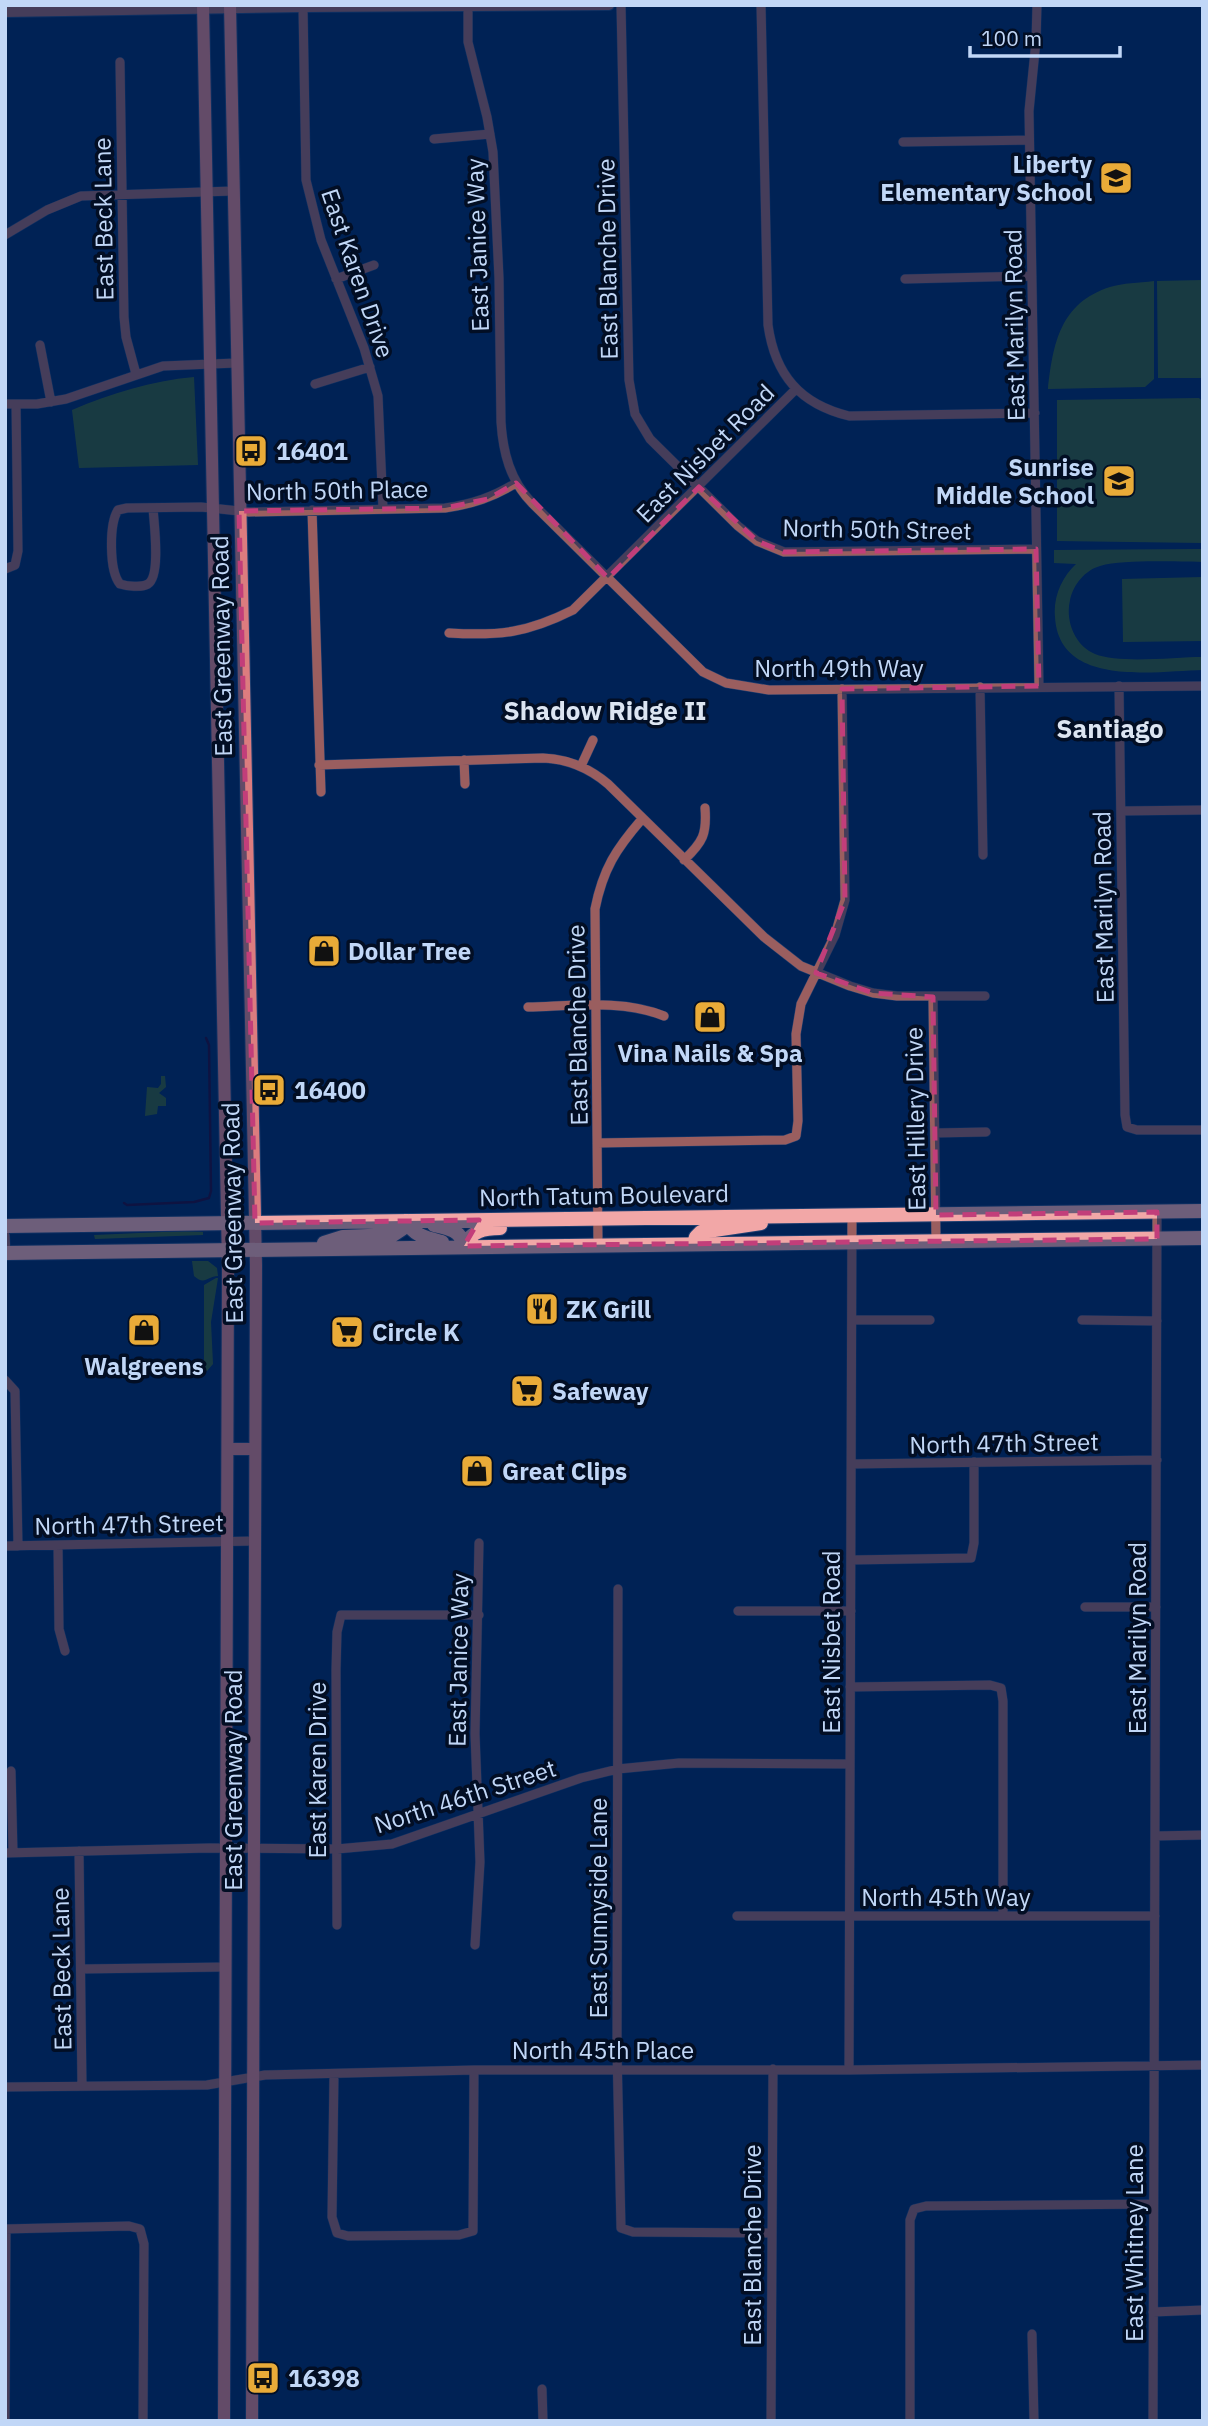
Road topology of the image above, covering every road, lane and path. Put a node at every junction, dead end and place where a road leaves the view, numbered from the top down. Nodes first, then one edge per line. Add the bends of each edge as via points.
1 (609, 5) edge
2 (621, 5) edge
3 (761, 5) edge
4 (1037, 5) edge
5 (468, 6) edge
6 (203, 7) edge
7 (230, 7) edge
8 (303, 7) edge
9 (5, 12) edge
10 (120, 62) dead end
11 (490, 134) junction
12 (434, 139) dead end
13 (1029, 140) junction
14 (903, 142) dead end
15 (233, 191) junction
16 (207, 192) junction
17 (121, 194) junction
18 (5, 235) edge
19 (374, 265) dead end
20 (1032, 276) junction
21 (336, 279) junction
22 (905, 279) dead end
23 (40, 345) dead end
24 (209, 363) junction
25 (236, 363) junction
26 (370, 367) junction
27 (136, 374) junction
28 (315, 384) dead end
29 (796, 389) junction
30 (51, 402) junction
31 (10, 404) edge
32 (1035, 413) junction
33 (516, 483) junction
34 (699, 487) junction
35 (153, 508) junction
36 (212, 509) junction
37 (383, 509) junction
38 (312, 510) junction
39 (239, 511) junction
40 (1037, 549) junction
41 (5, 569) edge
42 (608, 578) junction
43 (449, 634) dead end
44 (1039, 686) junction
45 (1119, 686) junction
46 (1203, 686) edge
47 (980, 687) junction
48 (842, 689) junction
49 (593, 740) dead end
50 (464, 760) junction
51 (319, 765) junction
52 (581, 766) junction
53 (465, 785) dead end
54 (321, 792) dead end
55 (705, 808) dead end
56 (1203, 810) edge
57 (1121, 811) junction
58 (642, 819) junction
59 (983, 855) dead end
60 (684, 860) junction
61 (816, 972) junction
62 (985, 996) dead end
63 (933, 997) junction
64 (595, 1006) junction
65 (528, 1007) dead end
66 (664, 1016) dead end
67 (1203, 1130) edge
68 (986, 1132) dead end
69 (934, 1133) junction
70 (597, 1143) junction
71 (1203, 1211) edge
72 (1157, 1212) junction
73 (852, 1214) junction
74 (936, 1214) junction
75 (780, 1216) junction
76 (598, 1218) junction
77 (406, 1221) junction
78 (228, 1223) junction
79 (255, 1223) junction
80 (5, 1226) edge
81 (5, 1235) edge
82 (1203, 1238) edge
83 (1157, 1239) junction
84 (936, 1241) junction
85 (852, 1242) junction
86 (694, 1244) junction
87 (598, 1245) junction
88 (464, 1246) junction
89 (305, 1248) junction
90 (228, 1249) junction
91 (255, 1249) junction
92 (5, 1253) edge
93 (852, 1320) junction
94 (930, 1320) dead end
95 (1082, 1320) dead end
96 (1157, 1321) junction
97 (7, 1381) edge
98 (228, 1449) junction
99 (254, 1449) junction
100 (1157, 1460) junction
101 (974, 1462) junction
102 (851, 1464) junction
103 (227, 1541) junction
104 (254, 1541) junction
105 (479, 1543) dead end
106 (58, 1545) junction
107 (5, 1546) edge
108 (18, 1546) junction
109 (851, 1560) junction
110 (618, 1589) dead end
111 (1085, 1607) dead end
112 (1156, 1607) junction
113 (738, 1611) dead end
114 (851, 1611) junction
115 (479, 1615) junction
116 (65, 1651) dead end
117 (850, 1687) junction
118 (850, 1764) junction
119 (618, 1769) junction
120 (10, 1771) dead end
121 (478, 1816) junction
122 (1203, 1835) edge
123 (1155, 1836) junction
124 (227, 1848) junction
125 (254, 1848) junction
126 (337, 1849) junction
127 (79, 1851) junction
128 (9, 1852) edge
129 (737, 1916) dead end
130 (849, 1916) junction
131 (1003, 1916) junction
132 (1155, 1916) junction
133 (337, 1924) dead end
134 (475, 1945) dead end
135 (225, 1967) junction
136 (81, 1969) junction
137 (1154, 2065) junction
138 (1203, 2065) edge
139 (618, 2069) junction
140 (772, 2069) junction
141 (474, 2070) junction
142 (849, 2070) junction
143 (334, 2074) junction
144 (253, 2078) junction
145 (226, 2082) junction
146 (82, 2086) junction
147 (5, 2087) edge
148 (1153, 2204) junction
149 (6, 2229) edge
150 (771, 2233) junction
151 (1203, 2310) edge
152 (1153, 2312) junction
153 (1032, 2334) dead end
154 (542, 2389) dead end
155 (5, 2421) edge
156 (143, 2421) edge
157 (224, 2421) edge
158 (252, 2421) edge
159 (543, 2421) edge
160 (771, 2421) edge
161 (910, 2421) edge
162 (1034, 2421) edge
163 (1153, 2421) edge

1 - 5 street
2 - 34 street, East Blanche Drive via 631,399 650,439
3 - 29 street, East Nisbet Road via 768,325 777,363
4 - 13 street, East Marilyn Road
5 - 8 street
5 - 11 street, East Janice Way via 470,50
6 - 7 street
6 - 9 street
6 - 16 main road, East Greenway Road
7 - 8 street
7 - 15 main road, East Greenway Road
8 - 21 street, East Karen Drive via 306,180
10 - 17 street, East Beck Lane
11 - 12 street
11 - 33 street, East Janice Way via 503,443
13 - 14 street
13 - 20 street, East Marilyn Road
15 - 16 street
15 - 25 main road, East Greenway Road
16 - 17 street
16 - 24 main road, East Greenway Road
17 - 18 street via 65,201
17 - 27 street, East Beck Lane via 124,317
19 - 21 street
20 - 22 street
20 - 32 street, East Marilyn Road
21 - 26 street, East Karen Drive
23 - 30 street
24 - 25 street
24 - 27 street via 163,366
24 - 36 main road, East Greenway Road
25 - 39 main road, East Greenway Road
26 - 28 street
26 - 37 street, East Karen Drive via 378,396
27 - 30 street
29 - 32 street via 820,406 849,416
29 - 34 street, East Nisbet Road
30 - 31 street
31 - 41 street via 18,551 15,565
32 - 40 street, East Marilyn Road
33 - 37 street, North 50th Place via 472,505
33 - 42 street, North 49th Way
34 - 40 street, North 50th Street via 737,526 784,552
34 - 42 street, East Nisbet Road
35 - 35 street, North 50th Place via 118,510 112,519 113,569 120,584 148,584 154,575
35 - 36 street, North 50th Place
36 - 39 street, North 50th Place
36 - 78 main road, East Greenway Road
37 - 38 street, North 50th Place
38 - 39 street, North 50th Place
38 - 51 street
39 - 79 main road, East Greenway Road
40 - 44 street, East Marilyn Road
42 - 43 street, East Nisbet Road via 573,610 546,623 522,631
42 - 48 street, North 49th Way via 703,672 726,683 769,690
44 - 45 street, North 49th Way
44 - 47 street, North 49th Way
45 - 46 street, North 49th Way
45 - 57 street, East Marilyn Road
47 - 48 street, North 49th Way
47 - 59 street
48 - 61 street via 845,900 835,935
49 - 52 street
50 - 51 street
50 - 52 street via 555,758
50 - 53 street
51 - 54 street
52 - 58 street via 602,779
55 - 60 street via 704,837
56 - 57 street
57 - 67 street, East Marilyn Road via 1127,1127
58 - 60 street
58 - 64 street, East Blanche Drive via 616,849 598,891
60 - 61 street via 764,937
61 - 63 street via 873,993
61 - 70 street via 801,1004 796,1034 796,1136 785,1140
62 - 63 street
63 - 69 street, East Hillery Drive
64 - 65 street
64 - 66 street via 649,1009
64 - 70 street, East Blanche Drive
68 - 69 street
69 - 74 street, East Hillery Drive
70 - 76 street, East Blanche Drive
71 - 72 main road, North Tatum Boulevard
72 - 74 main road, North Tatum Boulevard
72 - 83 street, East Marilyn Road
73 - 74 main road, North Tatum Boulevard
73 - 75 main road, North Tatum Boulevard
73 - 85 street, East Nisbet Road
74 - 84 street, East Hillery Drive
75 - 76 main road, North Tatum Boulevard
75 - 86 main road via 701,1232
76 - 77 main road, North Tatum Boulevard
76 - 87 street, East Blanche Drive
76 - 88 main road via 574,1227 482,1229 469,1236
77 - 79 main road, North Tatum Boulevard
77 - 88 main road via 455,1231
77 - 89 main road via 393,1235 343,1237
78 - 79 main road, North Tatum Boulevard
78 - 80 main road, North Tatum Boulevard
78 - 90 main road, East Greenway Road
79 - 91 main road, East Greenway Road
81 - 92 street
82 - 83 main road, North Tatum Boulevard
83 - 84 main road, North Tatum Boulevard
83 - 96 street, East Marilyn Road
84 - 85 main road, North Tatum Boulevard
85 - 86 main road, North Tatum Boulevard
85 - 93 street, East Nisbet Road
86 - 87 main road, North Tatum Boulevard
87 - 88 main road, North Tatum Boulevard
88 - 89 main road, North Tatum Boulevard
89 - 91 main road, North Tatum Boulevard
90 - 91 main road, North Tatum Boulevard
90 - 92 main road, North Tatum Boulevard
90 - 98 main road, East Greenway Road
91 - 99 main road, East Greenway Road
93 - 94 street
93 - 102 street, East Nisbet Road
95 - 96 street
96 - 100 street, East Marilyn Road
97 - 108 street via 15,1391
98 - 99 main road
98 - 103 main road, East Greenway Road
99 - 104 main road, East Greenway Road
100 - 101 street, North 47th Street
100 - 112 street, East Marilyn Road
101 - 102 street, North 47th Street
101 - 109 street via 971,1558
102 - 109 street, East Nisbet Road
103 - 104 street, North 47th Street
103 - 106 street, North 47th Street
103 - 124 main road, East Greenway Road
104 - 125 main road, East Greenway Road
105 - 115 street, East Janice Way
106 - 108 street, North 47th Street
106 - 116 street via 59,1629
107 - 108 street, North 47th Street
109 - 114 street, East Nisbet Road
110 - 119 street, East Sunnyside Lane
111 - 112 street
112 - 123 street, East Marilyn Road
113 - 114 street
114 - 117 street, East Nisbet Road
115 - 121 street, East Janice Way
115 - 126 street, East Karen Drive via 341,1615 336,1670
117 - 118 street, East Nisbet Road
117 - 131 street via 1001,1688
118 - 119 street, North 46th Street via 679,1763
118 - 130 street, East Nisbet Road
119 - 121 street, North 46th Street
119 - 139 street, East Sunnyside Lane
120 - 128 street
121 - 126 street, North 46th Street via 392,1844
121 - 134 street, East Janice Way
122 - 123 street
123 - 132 street, East Marilyn Road
124 - 125 street, North 46th Street
124 - 127 street, North 46th Street
124 - 135 main road, East Greenway Road
125 - 126 street, North 46th Street
125 - 144 main road, East Greenway Road
126 - 133 street, East Karen Drive
127 - 128 street, North 46th Street
127 - 136 street, East Beck Lane
129 - 130 street, North 45th Way
130 - 131 street, North 45th Way
130 - 142 street, East Nisbet Road
131 - 132 street, North 45th Way
132 - 137 street, East Marilyn Road
135 - 136 street
135 - 145 main road, East Greenway Road
136 - 146 street, East Beck Lane
137 - 138 street, North 45th Place
137 - 142 street, North 45th Place
137 - 148 street, East Whitney Lane
139 - 140 street, North 45th Place
139 - 141 street, North 45th Place
139 - 150 street, East Sunnyside Lane via 621,2228 633,2232
140 - 142 street, North 45th Place
140 - 150 street, East Blanche Drive
141 - 143 street, North 45th Place
141 - 143 street via 473,2231 445,2235 337,2233 332,2217
143 - 144 street, North 45th Place
144 - 145 street, North 45th Place
144 - 158 main road, East Greenway Road
145 - 146 street, North 45th Place
145 - 157 main road, East Greenway Road
146 - 147 street, North 45th Place
148 - 152 street, East Whitney Lane
148 - 161 street via 914,2209 910,2220
149 - 155 street
149 - 156 street via 140,2229 144,2244
150 - 160 street, East Blanche Drive
151 - 152 street
152 - 163 street, East Whitney Lane
153 - 162 street
154 - 159 street

